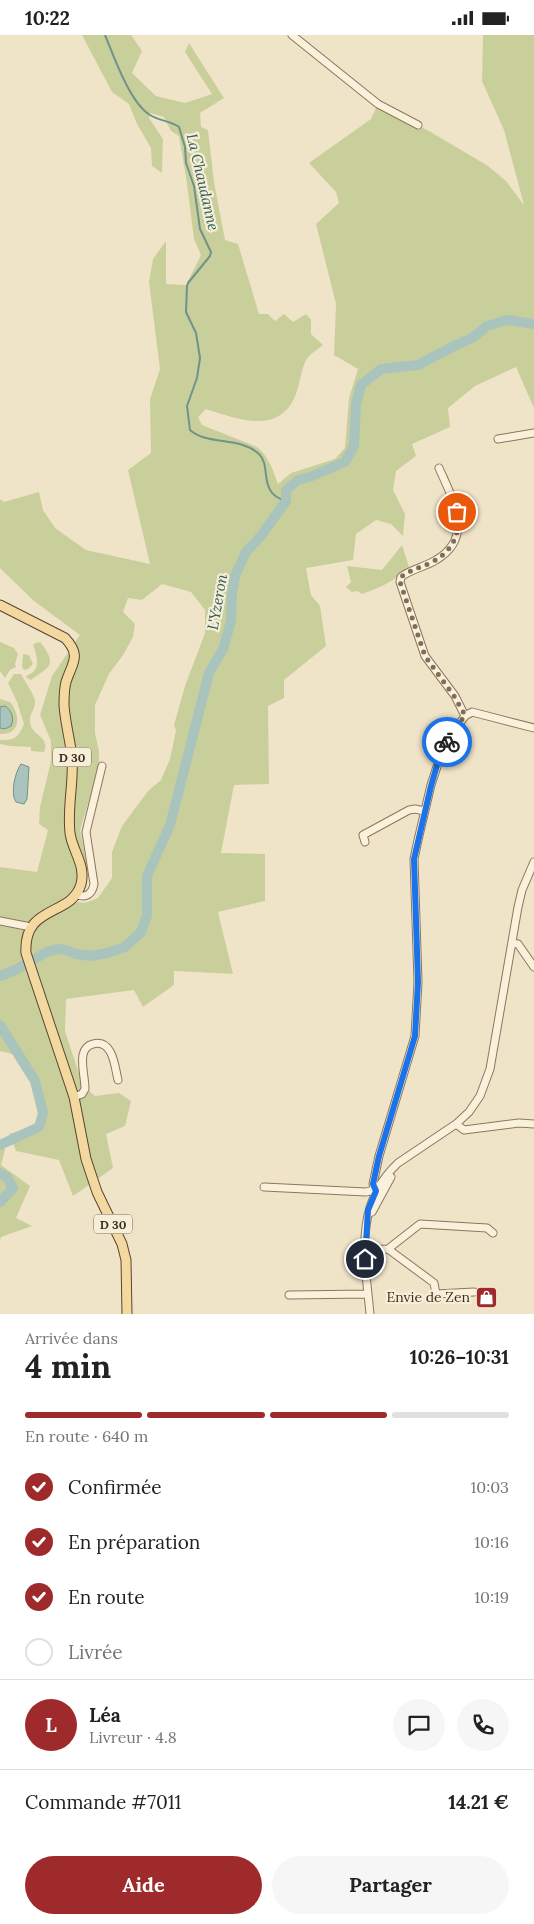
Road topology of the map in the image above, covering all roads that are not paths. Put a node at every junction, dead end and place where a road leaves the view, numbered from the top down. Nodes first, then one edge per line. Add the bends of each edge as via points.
1 (292, 35) edge
2 (418, 125) dead end
3 (534, 433) edge
4 (498, 439) dead end
5 (439, 468) dead end
6 (0, 605) edge
7 (465, 715) junction
8 (534, 727) edge
9 (102, 766) dead end
10 (424, 811) junction
11 (365, 842) dead end
12 (534, 862) edge
13 (76, 894) junction
14 (0, 921) edge
15 (31, 927) junction
16 (512, 943) junction
17 (534, 967) edge
18 (118, 1080) dead end
19 (74, 1097) junction
20 (456, 1124) junction
21 (534, 1124) edge
22 (264, 1187) dead end
23 (377, 1192) junction
24 (493, 1233) dead end
25 (388, 1249) junction
26 (365, 1250) junction
27 (474, 1291) dead end
28 (368, 1294) junction
29 (289, 1295) dead end
30 (127, 1314) edge
31 (370, 1314) edge

1 - 2 street via 378,104
3 - 4 street
5 - 7 street via 457,512 456,536 442,556 406,573 400,582 425,656
6 - 13 main road, D 30 via 65,638 74,651 75,661 66,683 64,703 72,757 68,820 82,875
7 - 8 street via 472,712
7 - 10 street via 444,745
9 - 13 street via 86,832 93,890 84,897
10 - 11 street via 409,810 363,835
10 - 23 street via 414,859 418,974 415,1036 381,1148 373,1184
12 - 16 street via 522,890
13 - 15 main road
14 - 15 street
15 - 19 main road, D 30 via 25,945 27,959
16 - 17 street via 518,944
16 - 20 street via 490,1069 480,1096
18 - 19 street via 111,1052 107,1046 94,1043 83,1054 85,1089
19 - 30 main road, D 30 via 86,1159 126,1260
20 - 21 street via 464,1129
20 - 23 street via 391,1170
22 - 23 street
23 - 26 street via 368,1210
24 - 25 street via 487,1228 420,1224
25 - 26 street
25 - 27 street via 434,1283 436,1294
26 - 28 street
28 - 29 street
28 - 31 street

